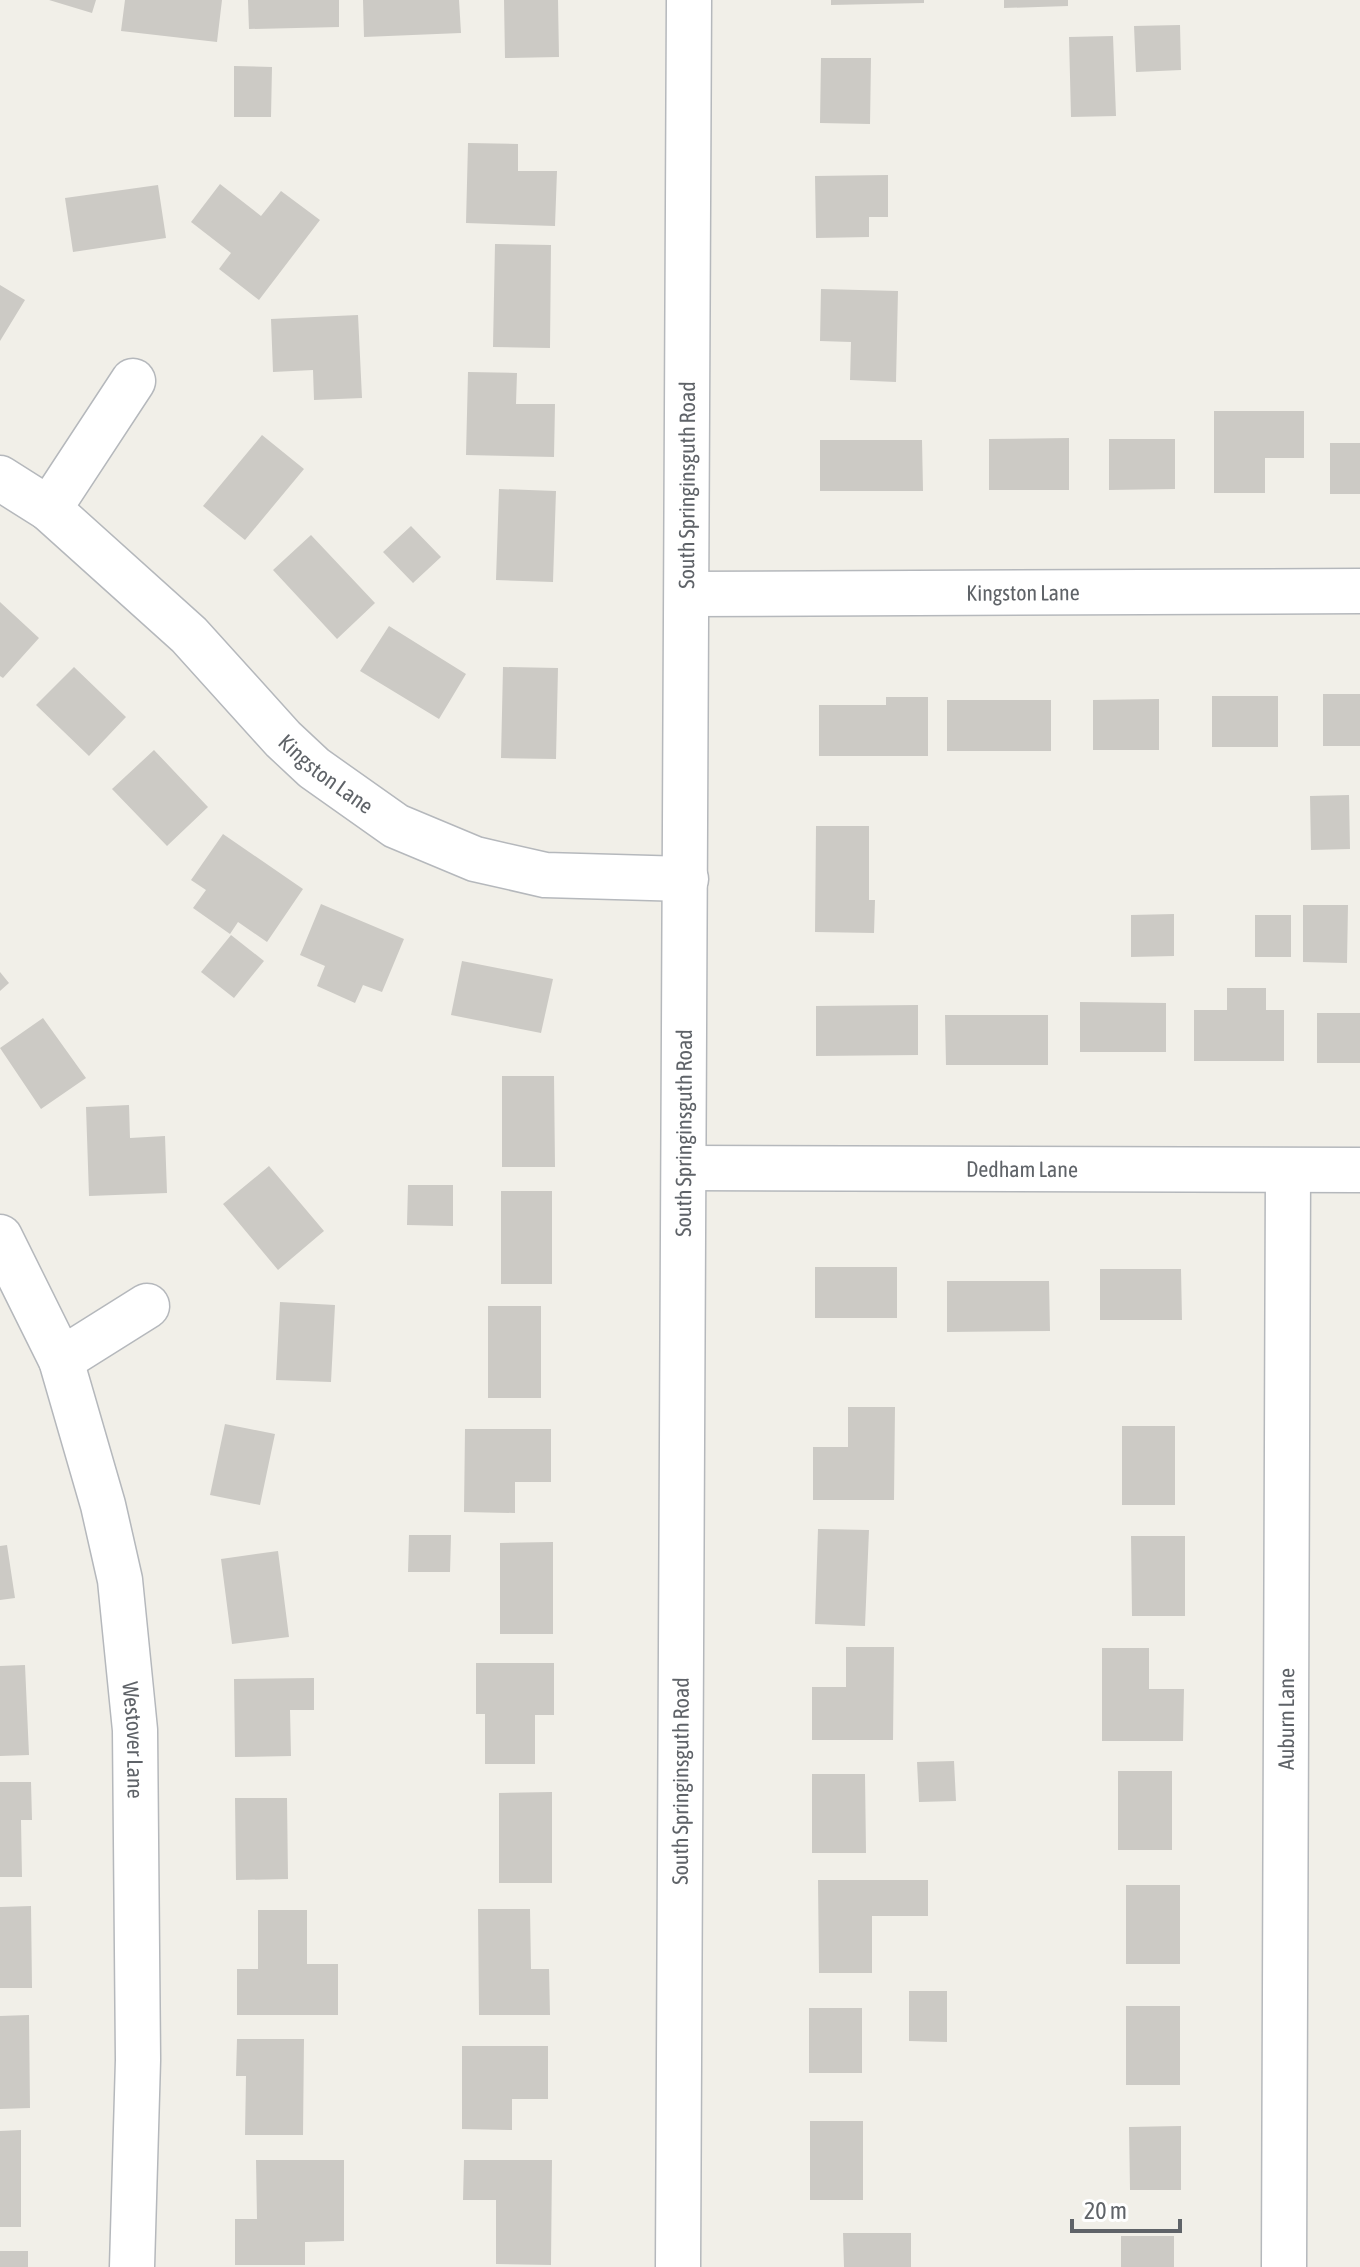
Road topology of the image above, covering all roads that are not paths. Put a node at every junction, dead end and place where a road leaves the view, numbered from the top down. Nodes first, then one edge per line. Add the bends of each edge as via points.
1 (689, 0) edge
2 (133, 381) dead end
3 (0, 478) edge
4 (49, 509) junction
5 (1360, 591) edge
6 (687, 594) junction
7 (686, 879) junction
8 (684, 1168) junction
9 (1360, 1170) edge
10 (1288, 1171) junction
11 (0, 1237) edge
12 (147, 1306) dead end
13 (61, 1360) junction
14 (132, 2267) edge
15 (678, 2267) edge
16 (1284, 2267) edge

1 - 6 street, South Springinsguth Road
2 - 4 street
3 - 4 street, Kingston Lane
4 - 7 street, Kingston Lane via 189,635 314,768 396,826 475,859 545,875
5 - 6 street, Kingston Lane
6 - 7 street, South Springinsguth Road
7 - 8 street, South Springinsguth Road
8 - 10 street, Dedham Lane
8 - 15 street, South Springinsguth Road
9 - 10 street, Dedham Lane
10 - 16 street, Auburn Lane
11 - 13 street, Westover Lane
12 - 13 street
13 - 14 street, Westover Lane via 120,1580 131,1671 138,2060

